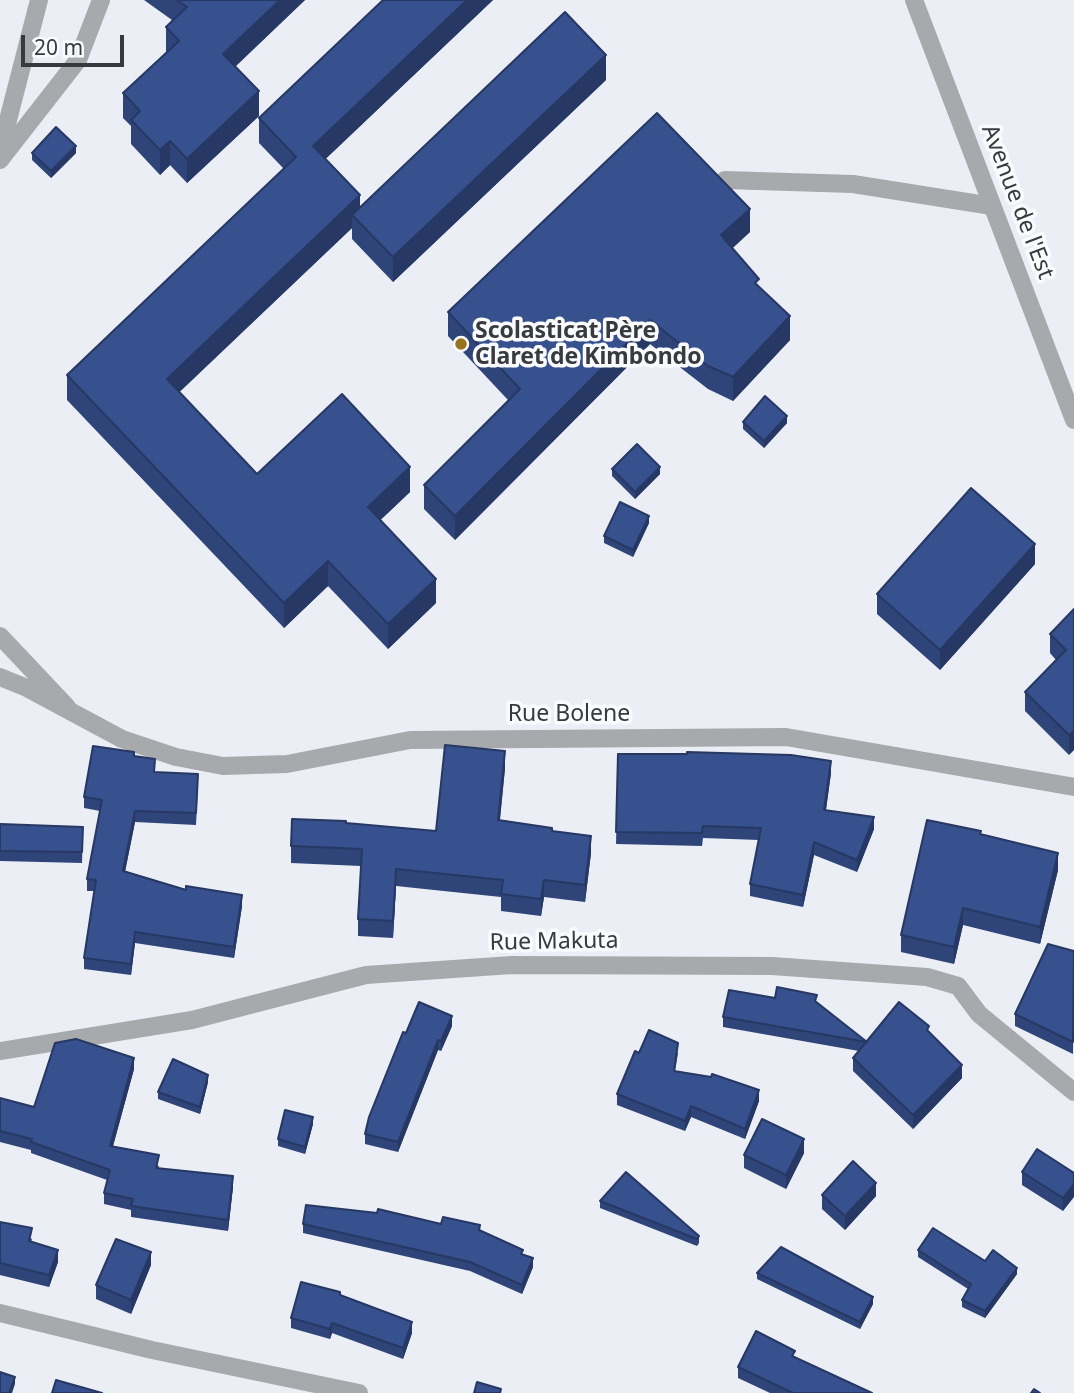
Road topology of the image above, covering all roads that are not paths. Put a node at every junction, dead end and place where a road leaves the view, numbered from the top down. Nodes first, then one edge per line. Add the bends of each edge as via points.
1 (38, 0) edge
2 (101, 0) edge
3 (914, 0) edge
4 (0, 151) edge
5 (0, 160) edge
6 (725, 180) edge
7 (992, 206) junction
8 (1074, 421) edge
9 (0, 636) edge
10 (0, 677) edge
11 (73, 714) junction
12 (1074, 787) edge
13 (0, 1051) edge
14 (1074, 1092) edge
15 (0, 1313) edge
16 (359, 1393) edge

1 - 4 street
2 - 5 street via 78,60
3 - 7 street, Avenue de l'Est
6 - 7 street via 853,184
7 - 8 street, Avenue de l'Est
9 - 11 street
10 - 11 street, Rue Bolene
11 - 12 street, Rue Bolene via 122,739 223,766 287,764 410,740 786,737
13 - 14 street, Rue Makuta via 192,1020 366,975 512,965 772,966 927,977 958,986 979,1014
15 - 16 street

